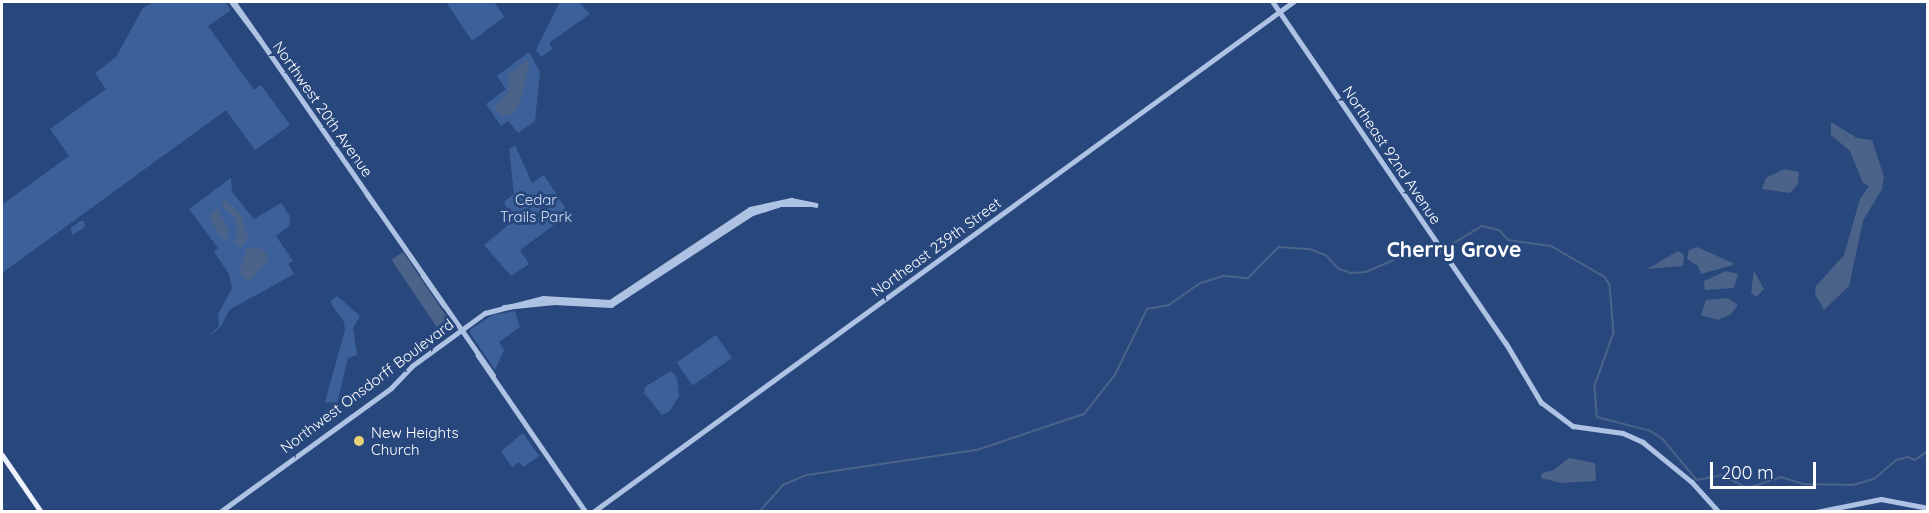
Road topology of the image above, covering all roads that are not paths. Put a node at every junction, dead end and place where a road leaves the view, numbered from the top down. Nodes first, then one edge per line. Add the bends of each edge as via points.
1 (233, 2) edge
2 (1273, 2) edge
3 (1293, 2) edge
4 (1279, 11) junction
5 (504, 307) junction
6 (461, 330) junction
7 (2, 455) edge
8 (1928, 508) edge
9 (41, 512) edge
10 (220, 512) edge
11 (586, 512) edge
12 (593, 512) edge
13 (1719, 512) edge
14 (1815, 512) edge

1 - 6 street, Northwest 20th Avenue
2 - 4 street, Northeast 92nd Avenue
3 - 4 street, Northeast 239th Street
4 - 12 street, Northeast 239th Street
4 - 13 street, Northeast 92nd Avenue via 1510,351 1533,392 1557,417 1579,428 1634,437 1692,482
5 - 5 street, Northwest Onsdorff Boulevard via 554,302 611,305 752,213 778,205 816,205 790,200 750,209 610,302 562,297
5 - 6 street, Northwest Onsdorff Boulevard via 485,313
6 - 10 street, Northwest Onsdorff Boulevard via 412,366 391,388
6 - 11 street, Northwest 20th Avenue
7 - 9 main road
8 - 14 street via 1881,499

